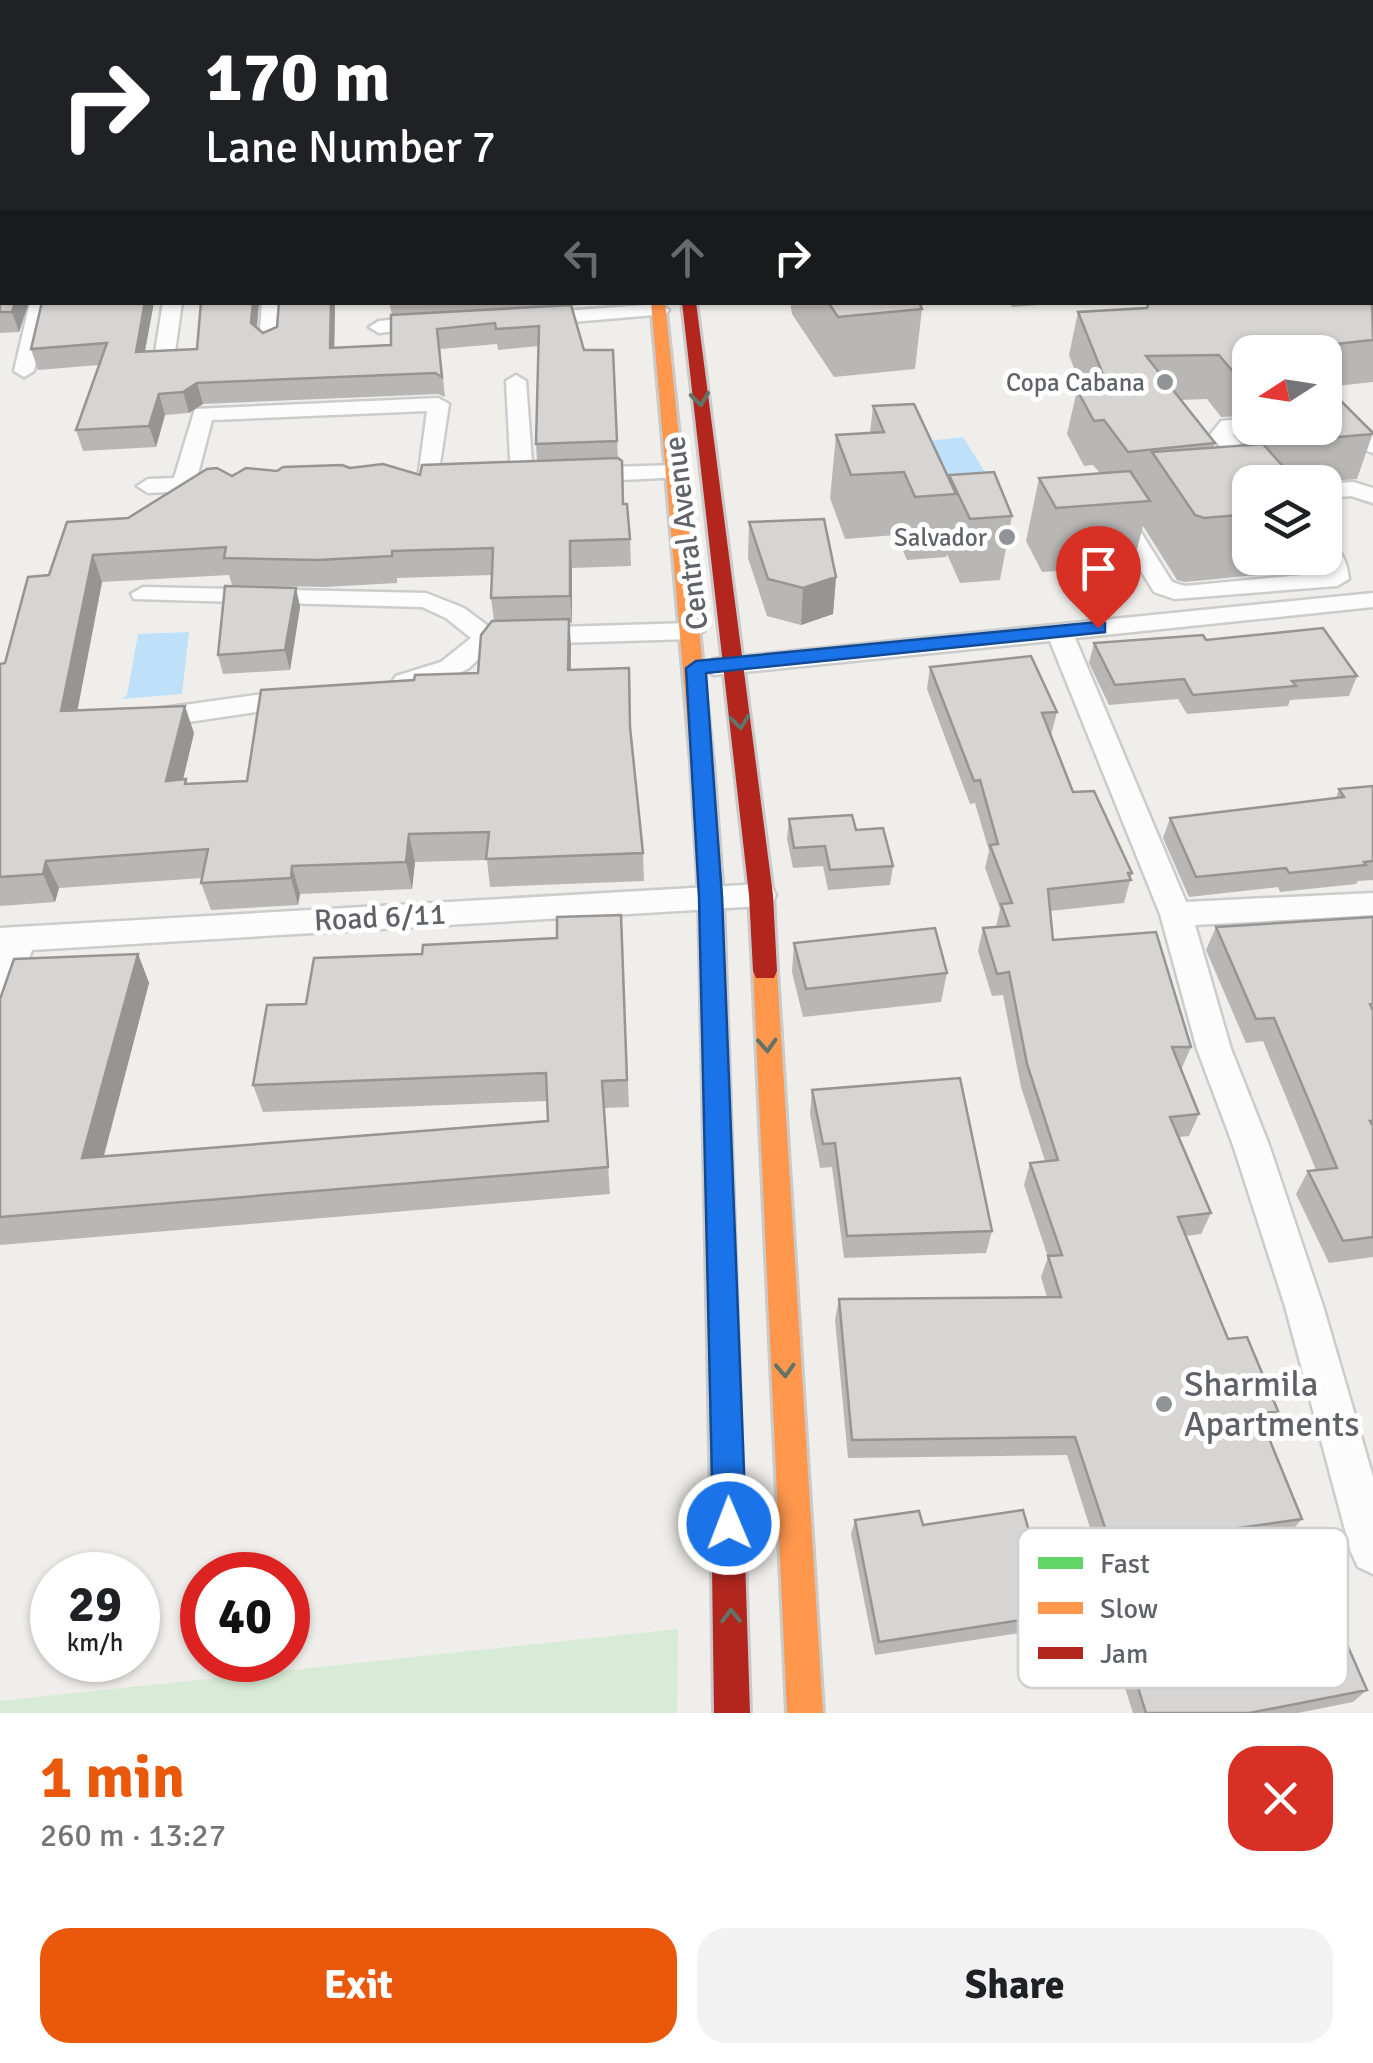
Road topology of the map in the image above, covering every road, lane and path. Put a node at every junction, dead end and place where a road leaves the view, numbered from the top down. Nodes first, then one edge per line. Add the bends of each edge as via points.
1 (39, 305) edge
2 (173, 305) edge
3 (272, 305) edge
4 (377, 305) edge
5 (689, 305) edge
6 (658, 306) edge
7 (449, 321) edge
8 (508, 322) edge
9 (380, 327) junction
10 (269, 344) edge
11 (382, 350) edge
12 (164, 359) edge
13 (24, 371) dead end
14 (516, 381) dead end
15 (1342, 422) edge
16 (1232, 426) edge
17 (1373, 446) edge
18 (1248, 465) edge
19 (675, 472) junction
20 (429, 479) edge
21 (240, 484) edge
22 (148, 486) dead end
23 (184, 486) junction
24 (1342, 490) edge
25 (1373, 496) edge
26 (1147, 502) edge
27 (1336, 575) edge
28 (143, 594) dead end
29 (1373, 600) edge
30 (691, 630) junction
31 (1059, 632) junction
32 (486, 637) junction
33 (734, 665) junction
34 (696, 668) junction
35 (381, 688) edge
36 (325, 695) edge
37 (121, 722) edge
38 (761, 895) junction
39 (710, 897) junction
40 (1373, 904) edge
41 (1176, 914) junction
42 (10, 940) edge
43 (0, 1000) edge
44 (1373, 1552) edge
45 (732, 1713) edge
46 (805, 1713) edge

1 - 13 street
2 - 12 street
3 - 10 street
4 - 9 street
5 -> 33 street, Central Avenue
6 - 8 street
6 - 19 street, Central Avenue
7 - 9 street
9 - 11 street
14 - 19 street via 530,476
15 - 17 street
16 - 18 street via 1221,436
19 - 30 street, Central Avenue
20 - 23 street via 438,404 204,414
21 - 23 street
22 - 23 street
24 - 25 street
26 - 27 street via 1120,508 1119,515 1170,592
28 - 32 street via 426,600
29 - 31 street
30 - 32 street
30 - 34 street, Central Avenue
31 - 33 street
31 - 41 street
32 - 35 street via 446,674
33 - 34 street
33 -> 38 street, Central Avenue
34 - 39 street, Central Avenue
36 - 37 street
38 - 39 street, Road 6/11
38 -> 46 street, Central Avenue
39 - 42 street, Road 6/11
45 -> 39 street, Central Avenue
40 - 41 street
41 - 44 street via 1214,1049 1304,1306
42 - 43 street

